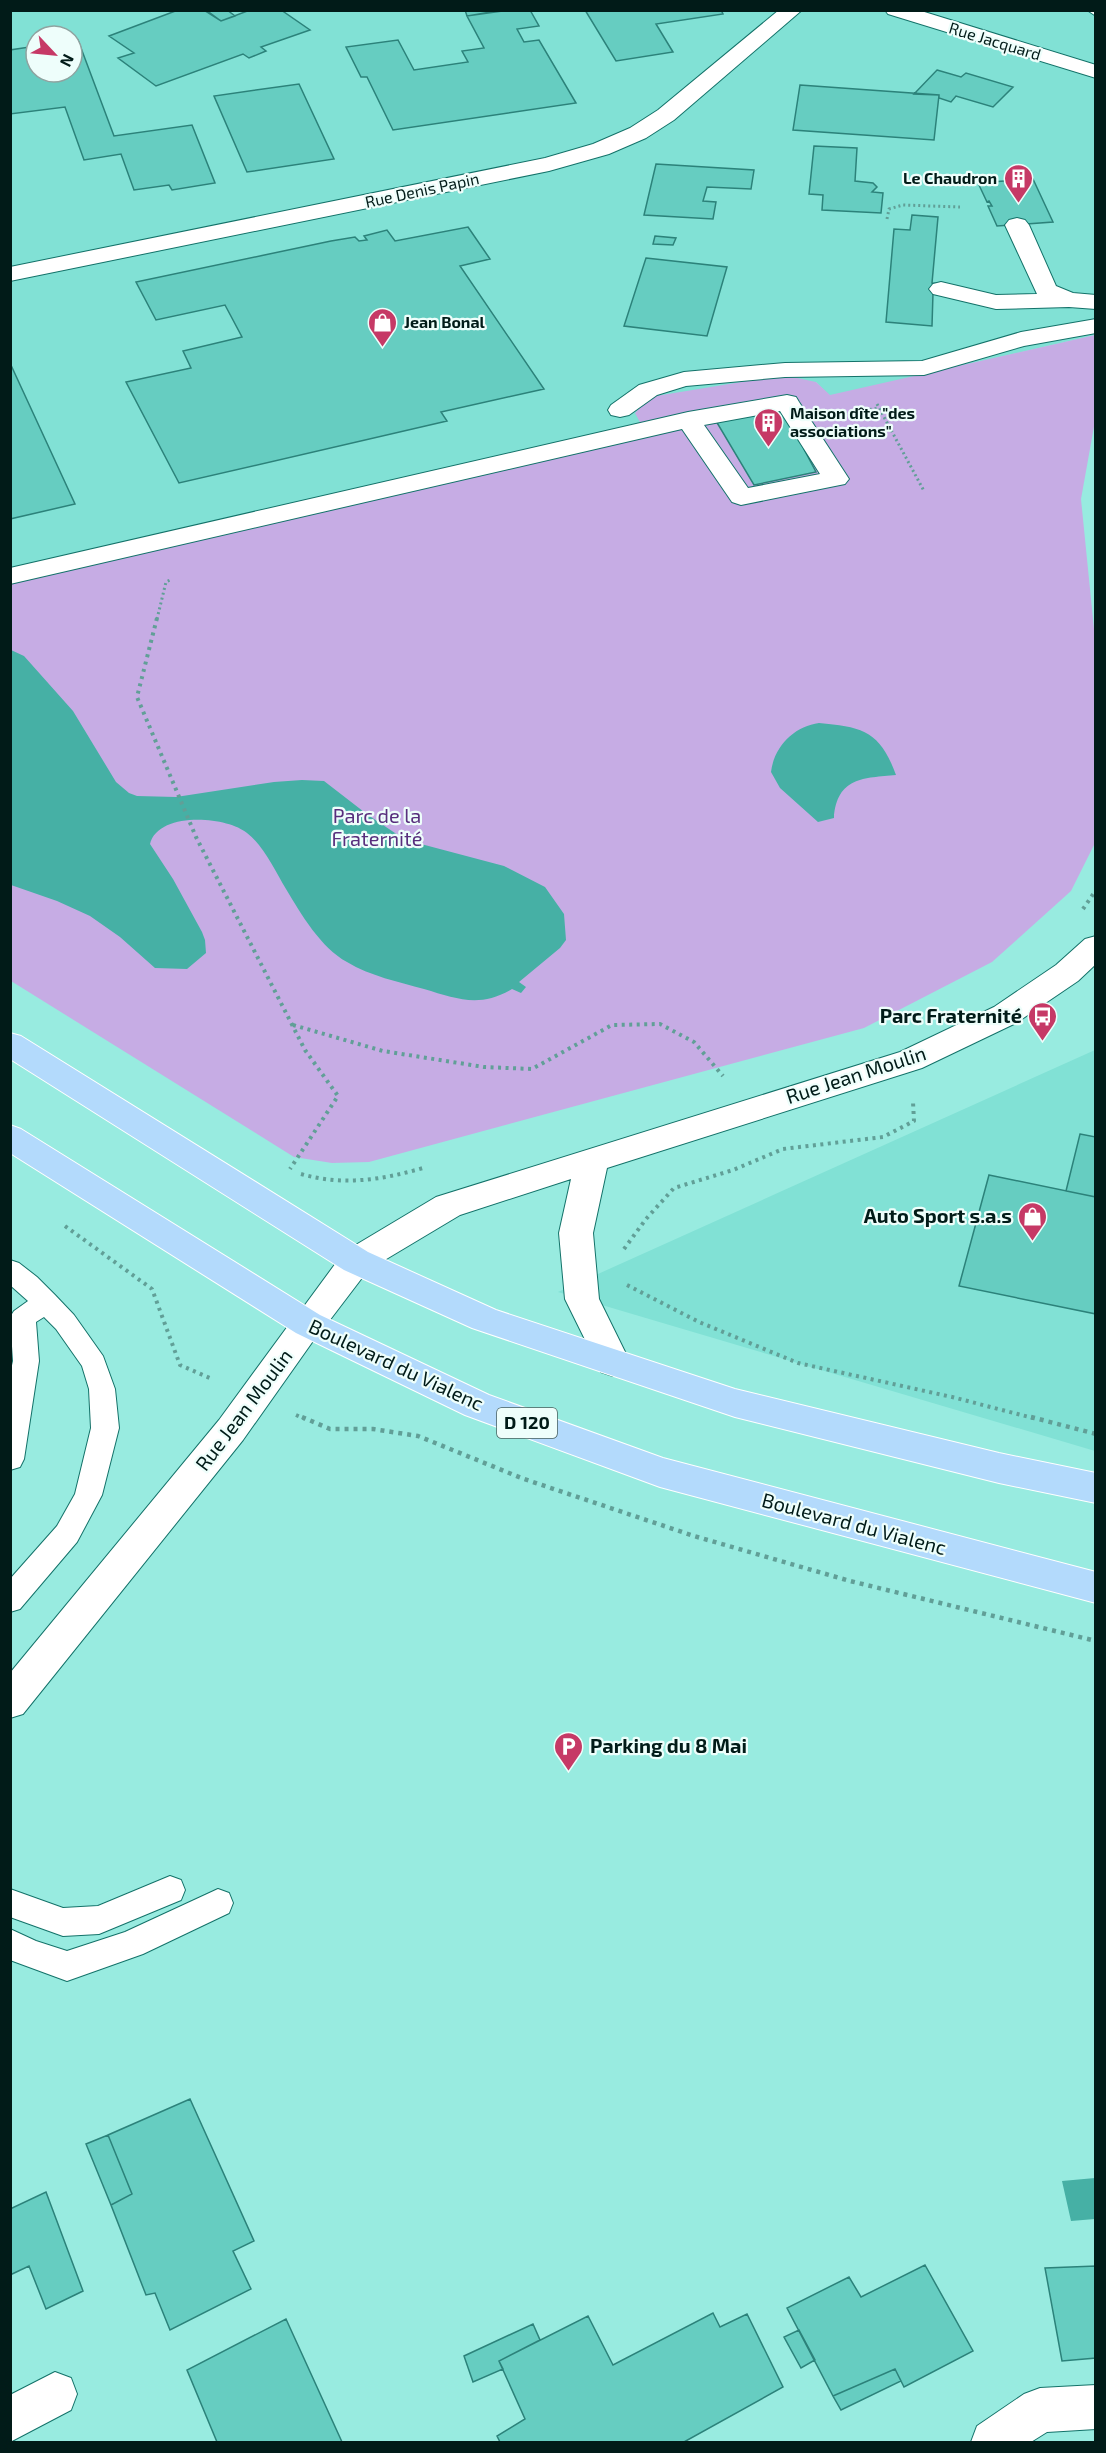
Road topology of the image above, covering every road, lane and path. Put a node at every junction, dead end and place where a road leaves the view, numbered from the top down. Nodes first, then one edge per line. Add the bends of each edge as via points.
1 (792, 10) edge
2 (895, 10) edge
3 (1095, 72) edge
4 (960, 207) dead end
5 (886, 219) dead end
6 (1017, 225) dead end
7 (10, 274) edge
8 (941, 289) dead end
9 (1069, 300) junction
10 (1032, 301) junction
11 (1095, 303) edge
12 (1095, 326) edge
13 (990, 348) junction
14 (858, 369) junction
15 (620, 410) dead end
16 (688, 420) junction
17 (924, 491) dead end
18 (10, 576) edge
19 (166, 582) dead end
20 (1095, 890) edge
21 (1077, 919) dead end
22 (1092, 954) edge
23 (292, 1024) junction
24 (10, 1044) edge
25 (911, 1060) junction
26 (715, 1083) dead end
27 (10, 1137) edge
28 (593, 1160) junction
29 (433, 1165) dead end
30 (290, 1169) junction
31 (260, 1200) junction
32 (622, 1252) dead end
33 (200, 1256) junction
34 (356, 1261) junction
35 (625, 1284) dead end
36 (28, 1286) edge
37 (152, 1289) dead end
38 (308, 1324) junction
39 (613, 1362) junction
40 (1095, 1434) edge
41 (10, 1459) edge
42 (1095, 1488) edge
43 (1095, 1588) edge
44 (10, 1600) edge
45 (10, 1702) edge
46 (170, 1890) dead end
47 (10, 1903) edge
48 (218, 1903) dead end
49 (10, 1943) edge
50 (55, 2394) dead end
51 (1095, 2407) edge
52 (10, 2420) edge
53 (993, 2442) edge

1 - 7 street, Rue Denis Papin via 666,115 601,149 549,164
2 - 3 street, Rue Jacquard
4 - 5 path via 903,205 889,209
6 - 9 street via 1046,290
8 - 10 street via 996,302
9 - 10 street
9 - 11 street
10 - 13 street via 1005,320 992,335
12 - 13 street
13 - 14 street via 924,368
14 - 15 street via 785,370 684,379 648,390
14 - 17 path
16 - 16 street via 741,497 836,479 786,402
16 - 18 street
19 - 23 path via 137,697 196,837
20 - 21 path
22 - 25 street, Rue Jean Moulin via 1005,1015
23 - 26 path via 383,1051 484,1067 532,1069 612,1025 660,1024 694,1042 726,1080
23 - 30 path via 305,1050 338,1096
24 - 31 main road
25 - 28 street, Rue Jean Moulin
25 - 32 path via 914,1121 883,1137 783,1149 674,1188
27 - 33 main road, Boulevard du Vialenc / D 120
28 - 34 street, Rue Jean Moulin via 448,1206
28 - 39 street via 576,1233 582,1299
29 - 30 path via 378,1181 321,1181
30 - 31 path
31 - 34 main road
33 - 37 path
33 - 38 main road, Boulevard du Vialenc / D 120
34 - 38 street, Rue Jean Moulin
34 - 39 main road via 484,1319
35 - 40 path via 699,1322 798,1363
36 - 41 lane via 23,1318 26,1361
36 - 44 lane via 65,1323 94,1363 102,1389 105,1428 88,1495 67,1534
38 - 43 main road, Boulevard du Vialenc / D 120 via 477,1405 660,1472
38 - 45 street, Rue Jean Moulin via 231,1430
39 - 42 main road via 735,1403
46 - 47 lane via 99,1920 63,1922
48 - 49 lane via 132,1944 67,1966
50 - 52 street
51 - 53 street via 1040,2410

